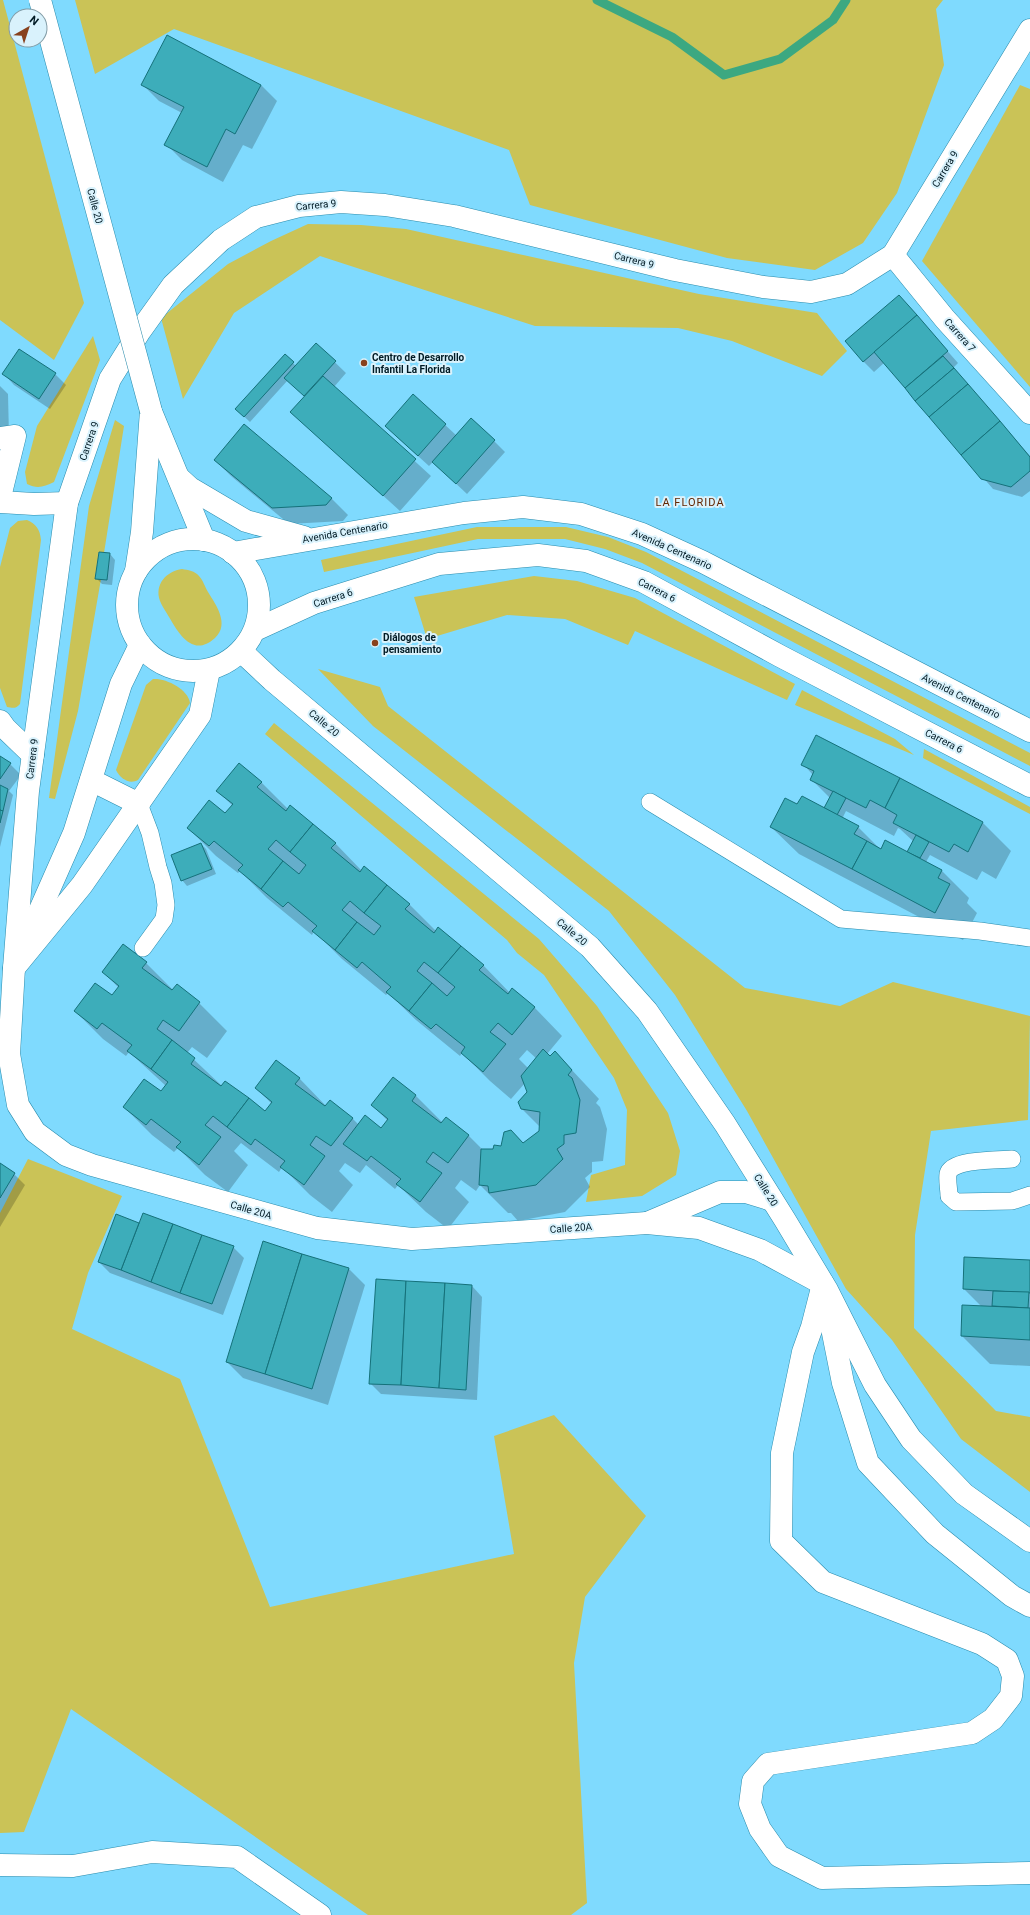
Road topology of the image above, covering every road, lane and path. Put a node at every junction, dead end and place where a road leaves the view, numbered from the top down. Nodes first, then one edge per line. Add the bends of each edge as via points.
1 (40, 0) edge
2 (1030, 30) edge
3 (893, 255) junction
4 (151, 411) junction
5 (1030, 413) edge
6 (8, 437) edge
7 (179, 478) junction
8 (0, 497) edge
9 (0, 502) edge
10 (67, 503) junction
11 (309, 539) junction
12 (204, 540) junction
13 (234, 553) junction
14 (136, 571) junction
15 (255, 630) junction
16 (140, 645) junction
17 (241, 651) junction
18 (209, 670) junction
19 (0, 721) edge
20 (1030, 731) edge
21 (33, 755) junction
22 (91, 780) junction
23 (1030, 786) edge
24 (650, 802) dead end
25 (138, 804) junction
26 (1030, 938) edge
27 (143, 948) dead end
28 (14, 968) junction
29 (1012, 1159) dead end
30 (1030, 1195) edge
31 (772, 1200) junction
32 (647, 1223) junction
33 (823, 1284) junction
34 (1030, 1541) edge
35 (1030, 1606) edge
36 (0, 1865) edge
37 (1030, 1873) edge
38 (320, 1915) edge

1 - 4 main road, Calle 20, bridge
2 - 3 main road, Carrera 9
3 - 5 main road, Carrera 7 via 945,319
3 - 10 main road, Carrera 9 via 846,284 811,292 675,270 454,216 385,204 341,202 298,206 256,217 221,240 173,285 140,331 110,380
4 - 7 main road, Calle 20
4 - 14 main road, Calle 20 via 142,532
6 - 8 main road
7 - 11 main road via 190,488 246,521
7 - 12 main road, Calle 20
9 - 10 main road
10 - 21 main road, Carrera 9
11 - 13 main road, Avenida Centenario
11 - 20 main road, Avenida Centenario via 448,515 523,507 581,514 642,534 703,562
12 - 13 main road
12 - 14 main road via 177,541 154,552
13 - 15 main road via 248,569 257,588 260,609
14 - 16 main road via 128,596 129,622
15 - 17 main road
15 - 23 main road, Carrera 6 via 314,603 439,564 538,555 586,561 644,582
16 - 18 main road via 160,662 184,671
16 - 22 main road via 121,684
17 - 18 main road via 226,663
17 - 31 main road, Calle 20 via 590,948 647,1011 725,1124
18 - 25 main road via 200,715
19 - 21 main road
21 - 28 main road, Carrera 9
22 - 25 main road
22 - 28 main road via 74,833
24 - 26 lane via 841,918
25 - 27 lane via 150,833 166,905 164,918
25 - 28 main road via 82,885
28 - 32 main road, Calle 20A via 9,1054 18,1105 35,1132 66,1155 92,1165 317,1228 412,1239
29 - 30 lane via 962,1163 951,1168 948,1174 949,1196 956,1202 1012,1201
31 - 32 main road via 746,1192 720,1192
31 - 33 main road, Calle 20
32 - 33 main road via 699,1228 733,1239 760,1250
33 - 34 main road, Calle 20 via 875,1385 911,1438 964,1494
33 - 35 main road via 843,1383 868,1463 935,1534 1012,1596
33 - 37 main road via 803,1352 782,1453 781,1541 823,1582 982,1644 1007,1660 1013,1676 1011,1696 993,1719 972,1733 768,1764 753,1781 750,1804 760,1829 779,1856 822,1878
36 - 38 main road via 73,1866 152,1852 237,1857

